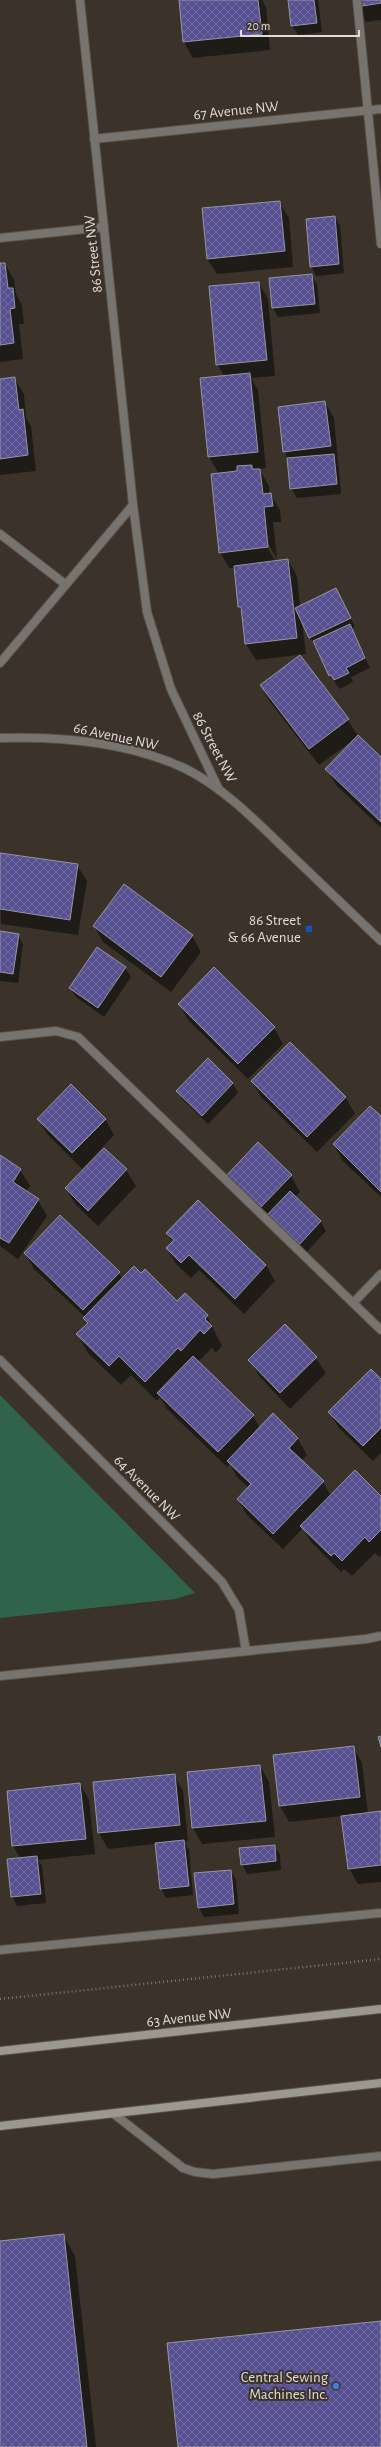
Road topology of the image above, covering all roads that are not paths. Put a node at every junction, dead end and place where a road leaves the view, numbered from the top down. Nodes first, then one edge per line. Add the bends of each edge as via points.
1 (80, 0) edge
2 (357, 0) edge
3 (381, 109) edge
4 (367, 111) junction
5 (94, 139) junction
6 (104, 226) junction
7 (0, 238) edge
8 (381, 244) edge
9 (133, 505) junction
10 (0, 534) edge
11 (65, 584) junction
12 (0, 663) edge
13 (0, 738) edge
14 (219, 790) junction
15 (381, 941) edge
16 (0, 1037) edge
17 (381, 1274) edge
18 (353, 1303) junction
19 (381, 1330) edge
20 (0, 1360) edge
21 (381, 1636) edge
22 (246, 1651) junction
23 (0, 1676) edge
24 (381, 1913) edge
25 (0, 1950) edge
26 (381, 2010) edge
27 (0, 2051) edge
28 (381, 2082) edge
29 (114, 2114) junction
30 (0, 2126) edge
31 (381, 2156) edge

1 - 5 street, 86 Street NW
2 - 4 street
3 - 4 street, 67 Avenue NW
4 - 5 street, 67 Avenue NW
4 - 8 street
5 - 6 street, 86 Street NW
6 - 7 street
6 - 9 street, 86 Street NW
9 - 11 street
9 - 14 street, 86 Street NW via 147,612 157,650 186,724
10 - 11 street
11 - 12 street
13 - 14 street, 66 Avenue NW via 63,739 154,757 185,769
14 - 15 street, 86 Street NW via 249,814
16 - 18 street via 56,1031 78,1037
17 - 18 street
18 - 19 street
20 - 22 street, 64 Avenue NW via 222,1582 239,1610
21 - 22 street via 366,1640
22 - 23 street
24 - 25 street
26 - 27 main road, 63 Avenue NW
28 - 29 main road
29 - 30 main road
29 - 31 street via 183,2168 195,2172 212,2174

